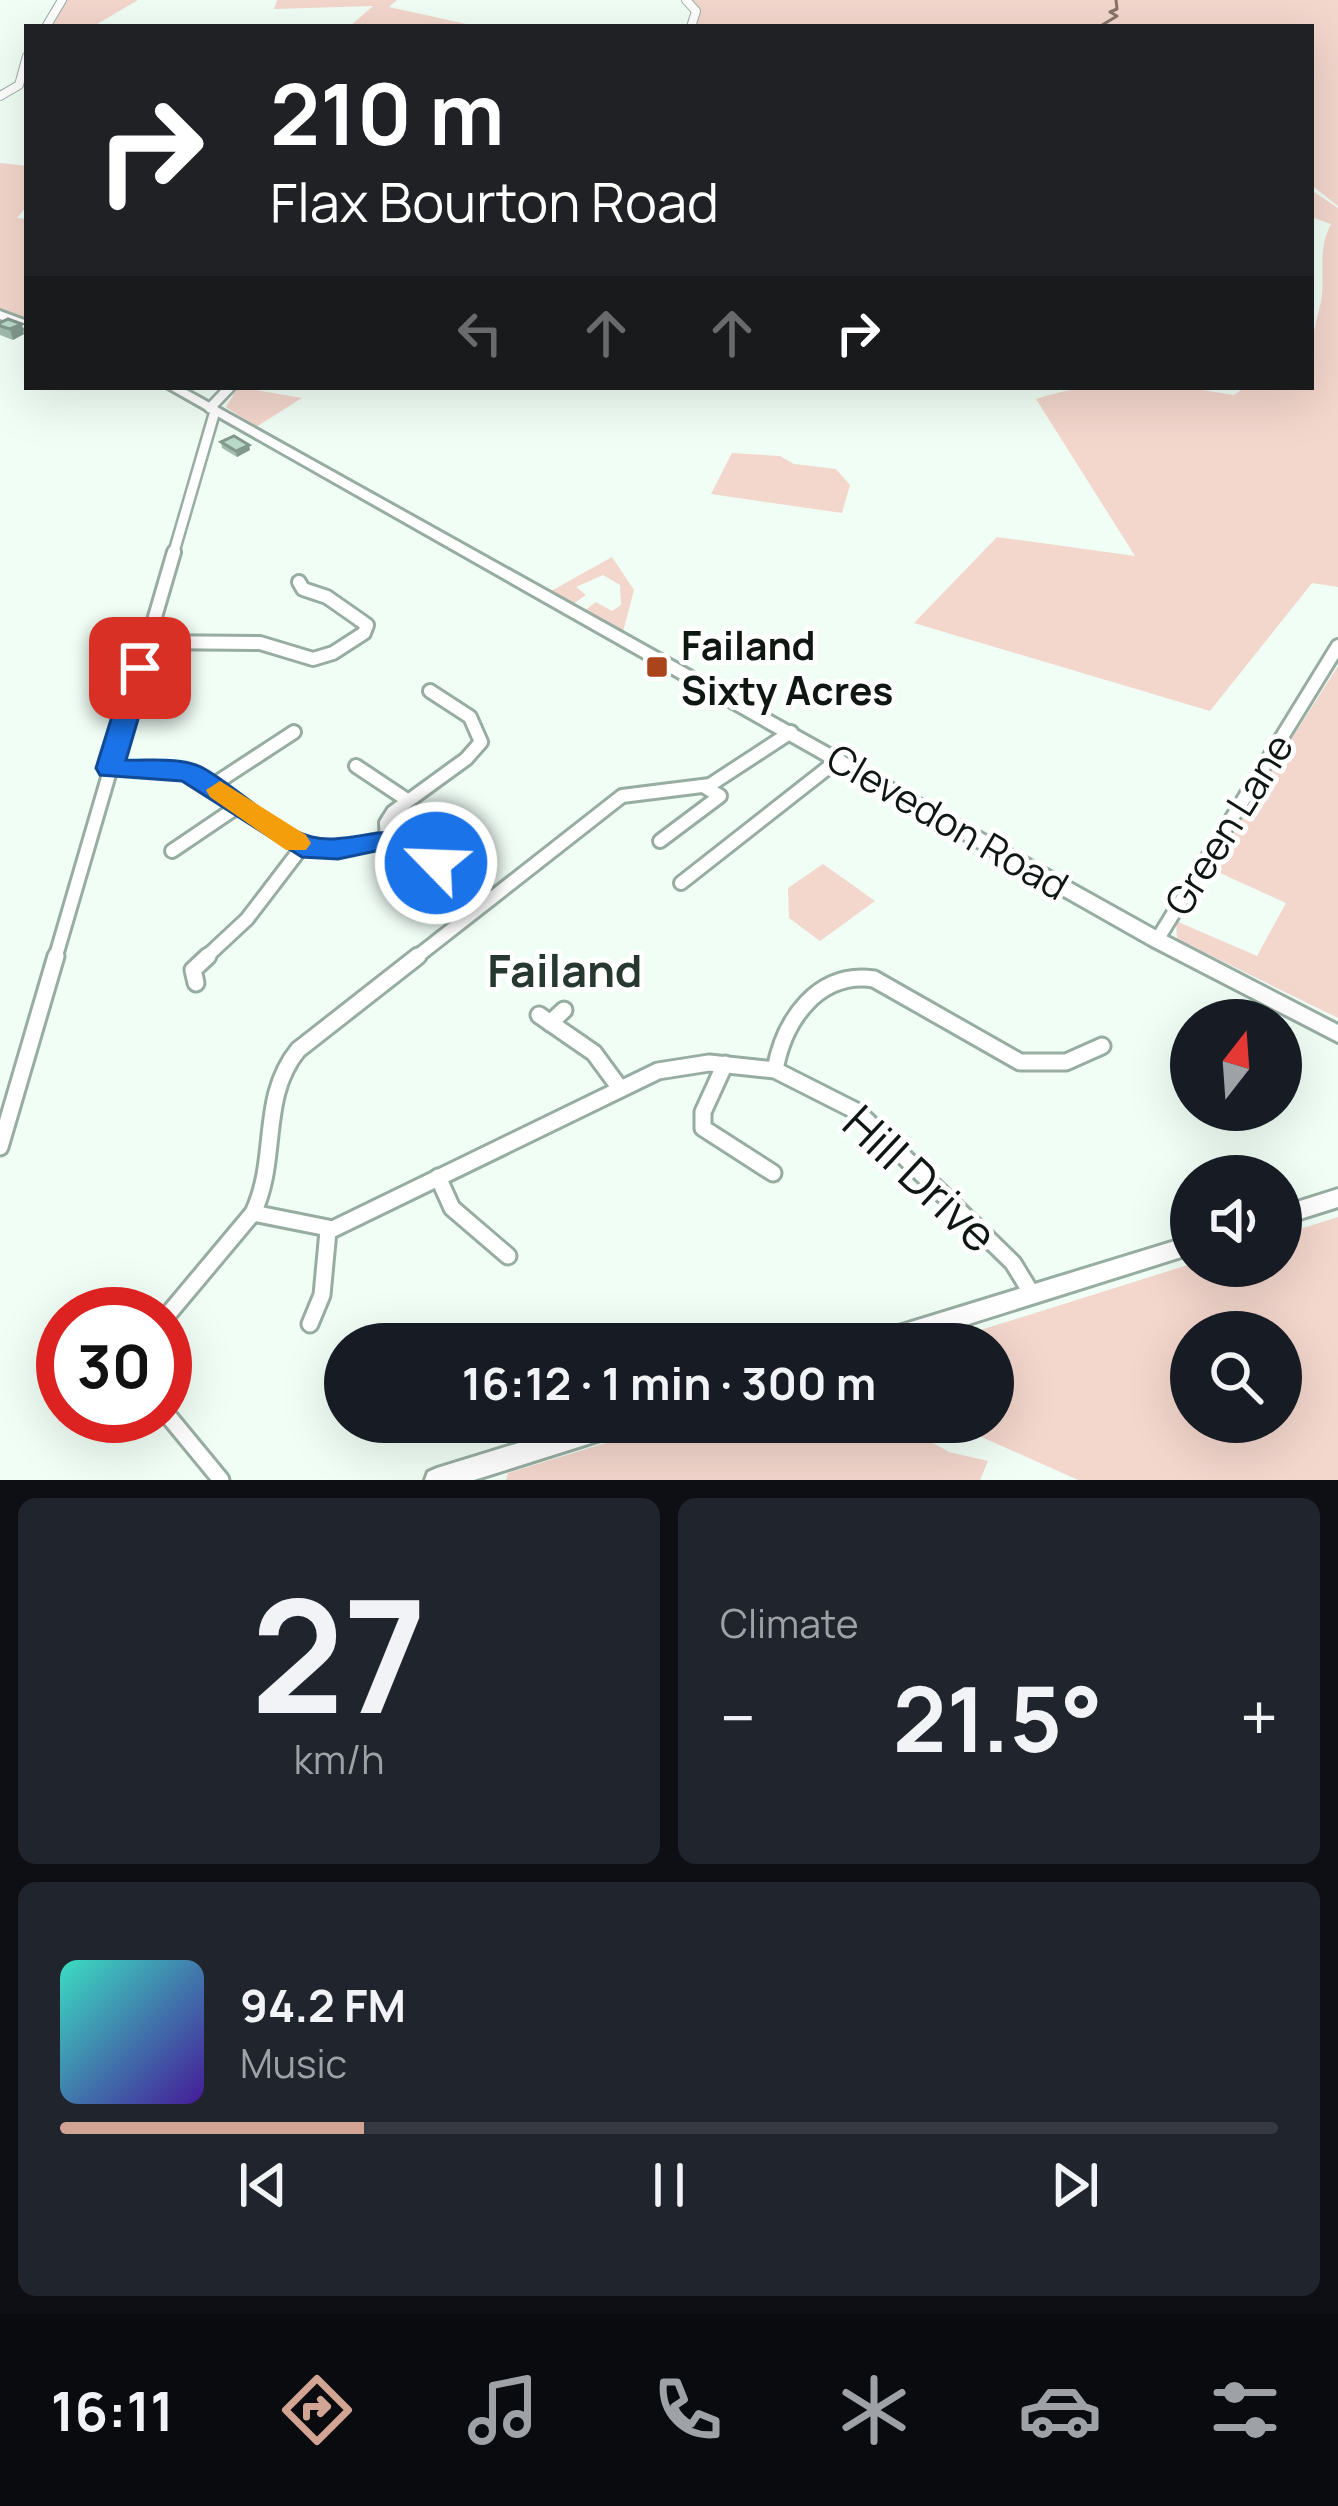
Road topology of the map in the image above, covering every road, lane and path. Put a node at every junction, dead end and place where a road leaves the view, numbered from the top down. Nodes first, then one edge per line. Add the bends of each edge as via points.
1 (24, 67) edge
2 (0, 96) edge
3 (176, 390) edge
4 (228, 390) edge
5 (214, 415) junction
6 (300, 589) dead end
7 (148, 642) junction
8 (1338, 646) edge
9 (438, 691) dead end
10 (294, 731) dead end
11 (790, 732) junction
12 (838, 759) junction
13 (364, 767) dead end
14 (110, 768) junction
15 (213, 785) junction
16 (705, 787) junction
17 (407, 800) junction
18 (240, 805) junction
19 (387, 839) junction
20 (660, 841) dead end
21 (302, 847) junction
22 (172, 851) dead end
23 (681, 884) dead end
24 (491, 898) junction
25 (1156, 940) junction
26 (196, 983) dead end
27 (564, 1010) dead end
28 (1338, 1034) edge
29 (1095, 1054) dead end
30 (725, 1064) junction
31 (775, 1070) junction
32 (619, 1087) junction
33 (0, 1147) edge
34 (773, 1173) dead end
35 (438, 1177) junction
36 (1338, 1198) edge
37 (1302, 1209) edge
38 (253, 1213) junction
39 (328, 1231) junction
40 (504, 1246) dead end
41 (1170, 1251) edge
42 (191, 1287) edge
43 (1032, 1294) junction
44 (939, 1323) edge
45 (310, 1324) dead end
46 (191, 1443) edge
47 (556, 1443) edge
48 (221, 1480) edge
49 (437, 1480) edge

1 - 2 street via 19,85
3 - 5 main road, Clevedon Road
4 - 5 street
5 - 7 street
5 - 11 main road, Clevedon Road
6 - 7 street via 327,597 367,625 364,633 311,664 260,643
7 - 14 street
8 - 25 street, Green Lane
9 - 17 street via 471,718 481,742
10 - 15 street
11 - 12 main road, Clevedon Road
11 - 16 street
12 - 23 street
12 - 25 main road, Clevedon Road
13 - 17 street
14 - 15 street via 176,769
14 - 33 street
15 - 18 street
16 - 20 street via 720,796
16 - 24 street via 622,796
17 - 19 street via 387,820
18 - 21 street
18 - 22 street via 192,845
19 - 21 street
19 - 24 street
21 - 26 street via 248,919 193,970
24 - 38 street via 291,1056 270,1093 272,1168
25 - 28 main road, Clevedon Road
27 - 32 street via 545,1019 594,1053
29 - 31 street via 1050,1065 1020,1062 874,980 851,975 812,998 785,1034
30 - 31 street, Hill Drive
30 - 32 street, Hill Drive via 673,1067
30 - 34 street via 700,1123 737,1160
31 - 43 street, Hill Drive via 833,1097 884,1134 1012,1263
32 - 35 street, Hill Drive
35 - 39 street, Hill Drive
35 - 40 street via 452,1208
36 - 37 main road
38 - 39 street
38 - 42 street
39 - 45 street via 322,1295
41 - 43 main road
43 - 44 main road
46 - 48 street
47 - 49 main road

